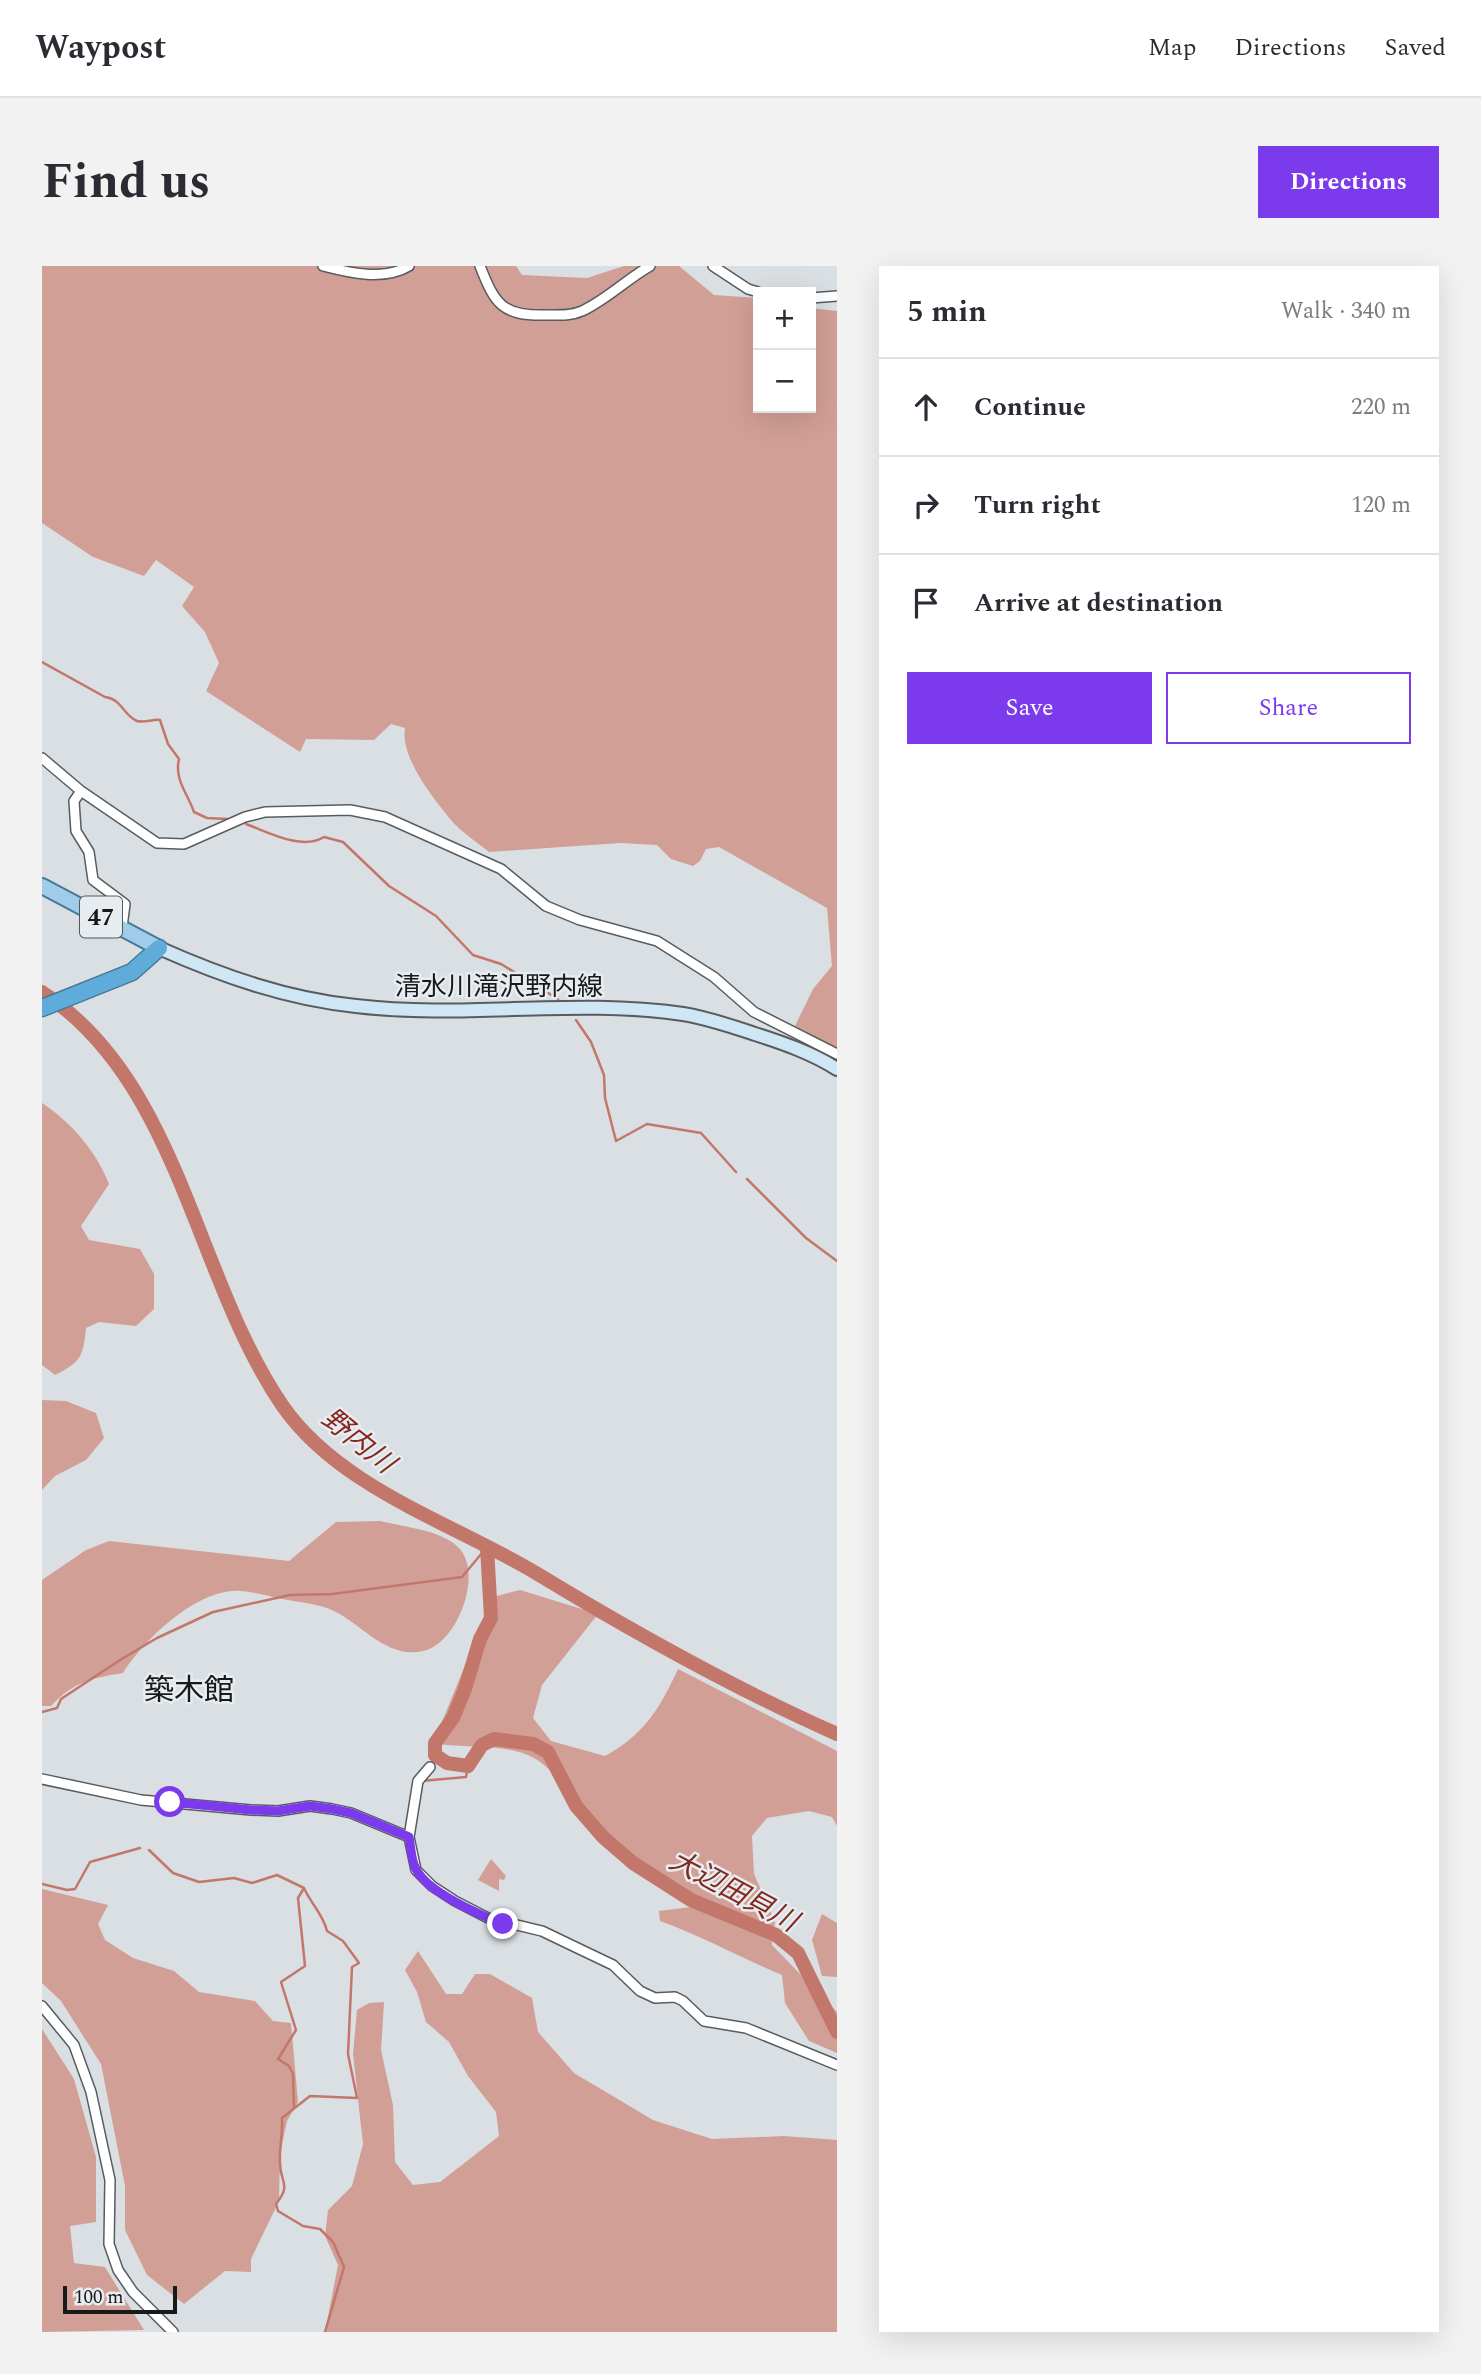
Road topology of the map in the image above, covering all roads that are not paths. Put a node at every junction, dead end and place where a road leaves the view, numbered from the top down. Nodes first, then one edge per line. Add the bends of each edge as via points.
1 (323, 266) edge
2 (409, 266) edge
3 (480, 266) edge
4 (650, 266) edge
5 (713, 266) edge
6 (753, 290) edge
7 (837, 296) edge
8 (816, 298) edge
9 (42, 758) edge
10 (81, 791) junction
11 (42, 886) edge
12 (122, 928) junction
13 (159, 948) junction
14 (42, 1008) edge
15 (837, 1054) edge
16 (837, 1069) edge
17 (430, 1768) dead end
18 (42, 1779) edge
19 (409, 1837) junction
20 (42, 2006) edge
21 (837, 2065) edge
22 (173, 2332) edge

1 - 2 street via 390,274
3 - 4 street via 501,306 537,315 585,310
5 - 6 street
7 - 8 street
9 - 10 street
10 - 12 street via 74,801 76,831 89,852 93,880 125,904
10 - 15 street via 157,843 167,845 197,840 265,812 350,810 385,817 501,869 546,906 657,941 714,976 754,1012
11 - 12 main road, 47
12 - 13 main road, 47
13 - 14 highway, 47 via 132,972
13 - 16 main road, 清水川滝沢野内線 via 257,986 356,1006 445,1010 575,1007 684,1014 796,1047
17 - 19 street via 418,1782
18 - 19 street via 141,1800 251,1810 332,1809
19 - 21 street via 416,1870 466,1907 495,1921 542,1931 622,1972 647,1994 683,2001 704,2021 746,2028
20 - 22 street via 74,2045 91,2092 110,2180 108,2234 118,2270

